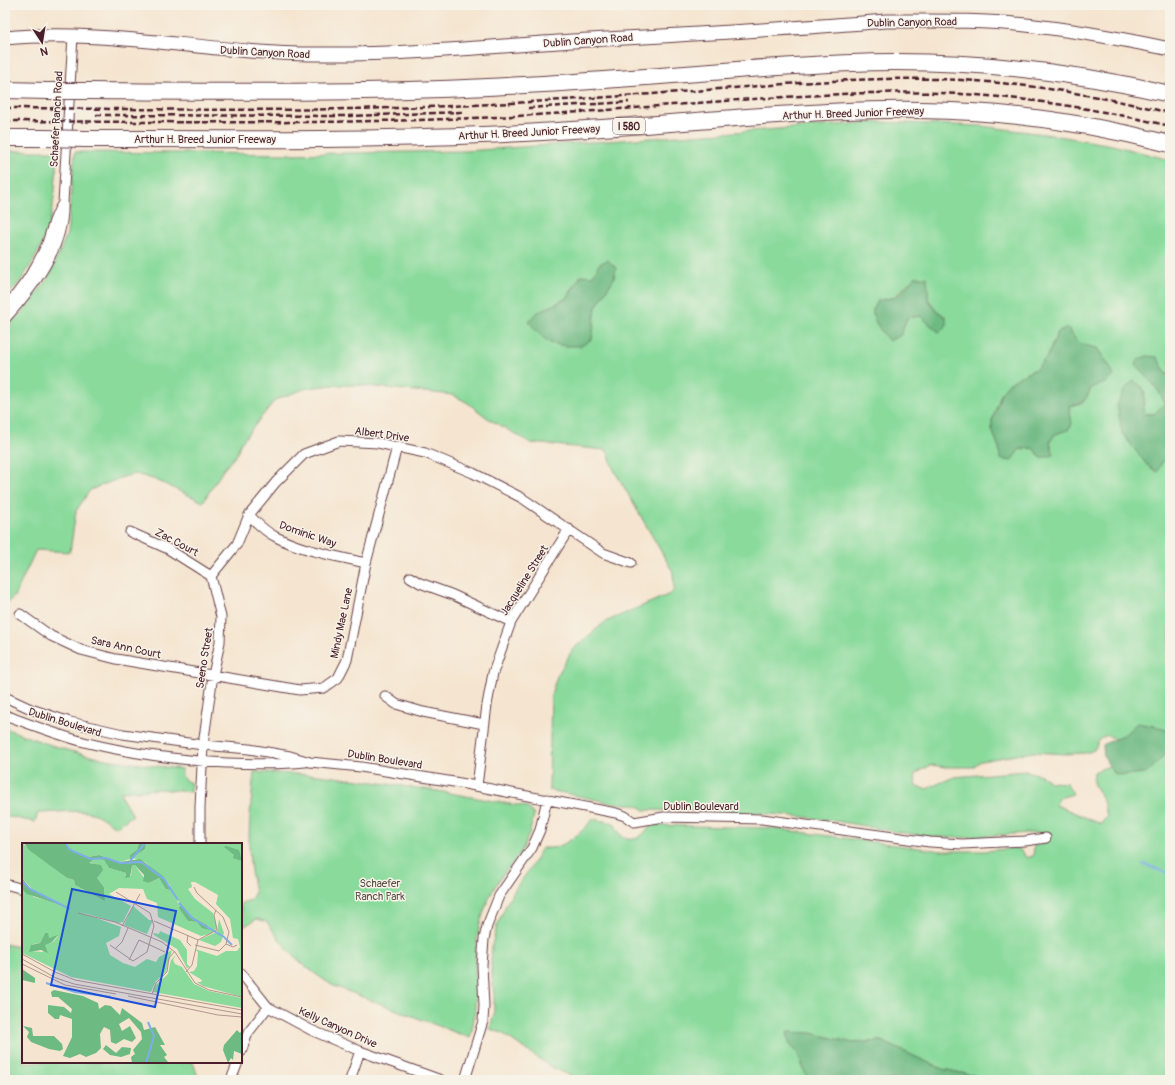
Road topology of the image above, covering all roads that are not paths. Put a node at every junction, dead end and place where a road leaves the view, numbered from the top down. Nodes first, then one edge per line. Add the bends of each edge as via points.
1 (73, 36) junction
2 (5, 38) edge
3 (1170, 49) edge
4 (5, 90) edge
5 (1170, 94) edge
6 (5, 138) edge
7 (1170, 144) edge
8 (63, 203) junction
9 (5, 307) edge
10 (5, 319) edge
11 (396, 447) junction
12 (249, 515) junction
13 (569, 529) junction
14 (130, 532) dead end
15 (366, 563) junction
16 (631, 563) dead end
17 (211, 576) junction
18 (410, 577) dead end
19 (20, 614) dead end
20 (511, 622) junction
21 (213, 675) junction
22 (385, 696) dead end
23 (5, 697) edge
24 (5, 715) edge
25 (484, 724) junction
26 (203, 745) junction
27 (202, 762) junction
28 (310, 762) junction
29 (478, 786) junction
30 (547, 799) junction
31 (1046, 838) dead end
32 (200, 843) edge
33 (5, 884) edge
34 (22, 889) edge
35 (242, 974) edge
36 (268, 1006) junction
37 (242, 1049) edge
38 (360, 1051) junction
39 (238, 1063) edge
40 (231, 1080) edge
41 (350, 1080) edge
42 (441, 1080) edge
43 (465, 1080) edge

1 - 2 main road, Dublin Canyon Road
1 - 3 main road, Dublin Canyon Road via 256,52 339,54 886,21 954,21 1025,25 1094,34
1 - 8 street, Schaefer Ranch Road
4 - 5 highway, bridge via 310,92 452,89 824,64 894,62 965,64 1035,70 1105,80
6 - 7 highway, Arthur H. Breed Junior Freeway / I 580, bridge via 322,140 452,136 890,109 1029,117 1098,128
8 - 9 street, Schaefer Ranch Road via 28,279
8 - 10 street, Schaefer Ranch Road via 64,213 50,256 37,280
11 - 12 street, Albert Drive via 378,443 339,441 304,454 276,482
11 - 13 street, Albert Drive via 425,453 474,473 522,498
11 - 15 street, Mindy Mae Lane
12 - 15 street, Dominic Way via 276,537 313,551
12 - 17 street, Albert Drive via 237,544
13 - 16 street, Albert Drive via 603,553
13 - 20 street, Jacqueline Street
14 - 17 street, Zac Court via 168,549
15 - 21 street, Mindy Mae Lane via 347,660 338,678 324,688 300,690
17 - 21 street, Seeno Street via 221,617 220,642
18 - 20 street
19 - 21 street, Sara Ann Court via 51,636 81,650 116,659
20 - 25 street, Jacqueline Street via 494,673
21 - 26 street, Seeno Street
22 - 25 street via 396,704 423,712
23 - 26 street, Dublin Boulevard via 70,722 123,734
24 - 27 street, Dublin Boulevard via 42,729 127,752
25 - 29 street, Jacqueline Street
26 - 27 street
26 - 28 street, Dublin Boulevard via 283,755
27 - 28 street, Dublin Boulevard
27 - 32 street
28 - 29 street, Dublin Boulevard via 361,767
29 - 30 street, Dublin Boulevard
30 - 31 street, Dublin Boulevard via 616,813 634,822 664,817 762,819 962,844
30 - 43 street via 540,830 532,848 499,896 487,926 482,965 483,1021
33 - 34 street
35 - 36 street, Kelly Canyon Drive
36 - 37 street via 248,1033
36 - 38 street, Kelly Canyon Drive via 311,1030
38 - 41 street
38 - 42 street, Kelly Canyon Drive
39 - 40 street

